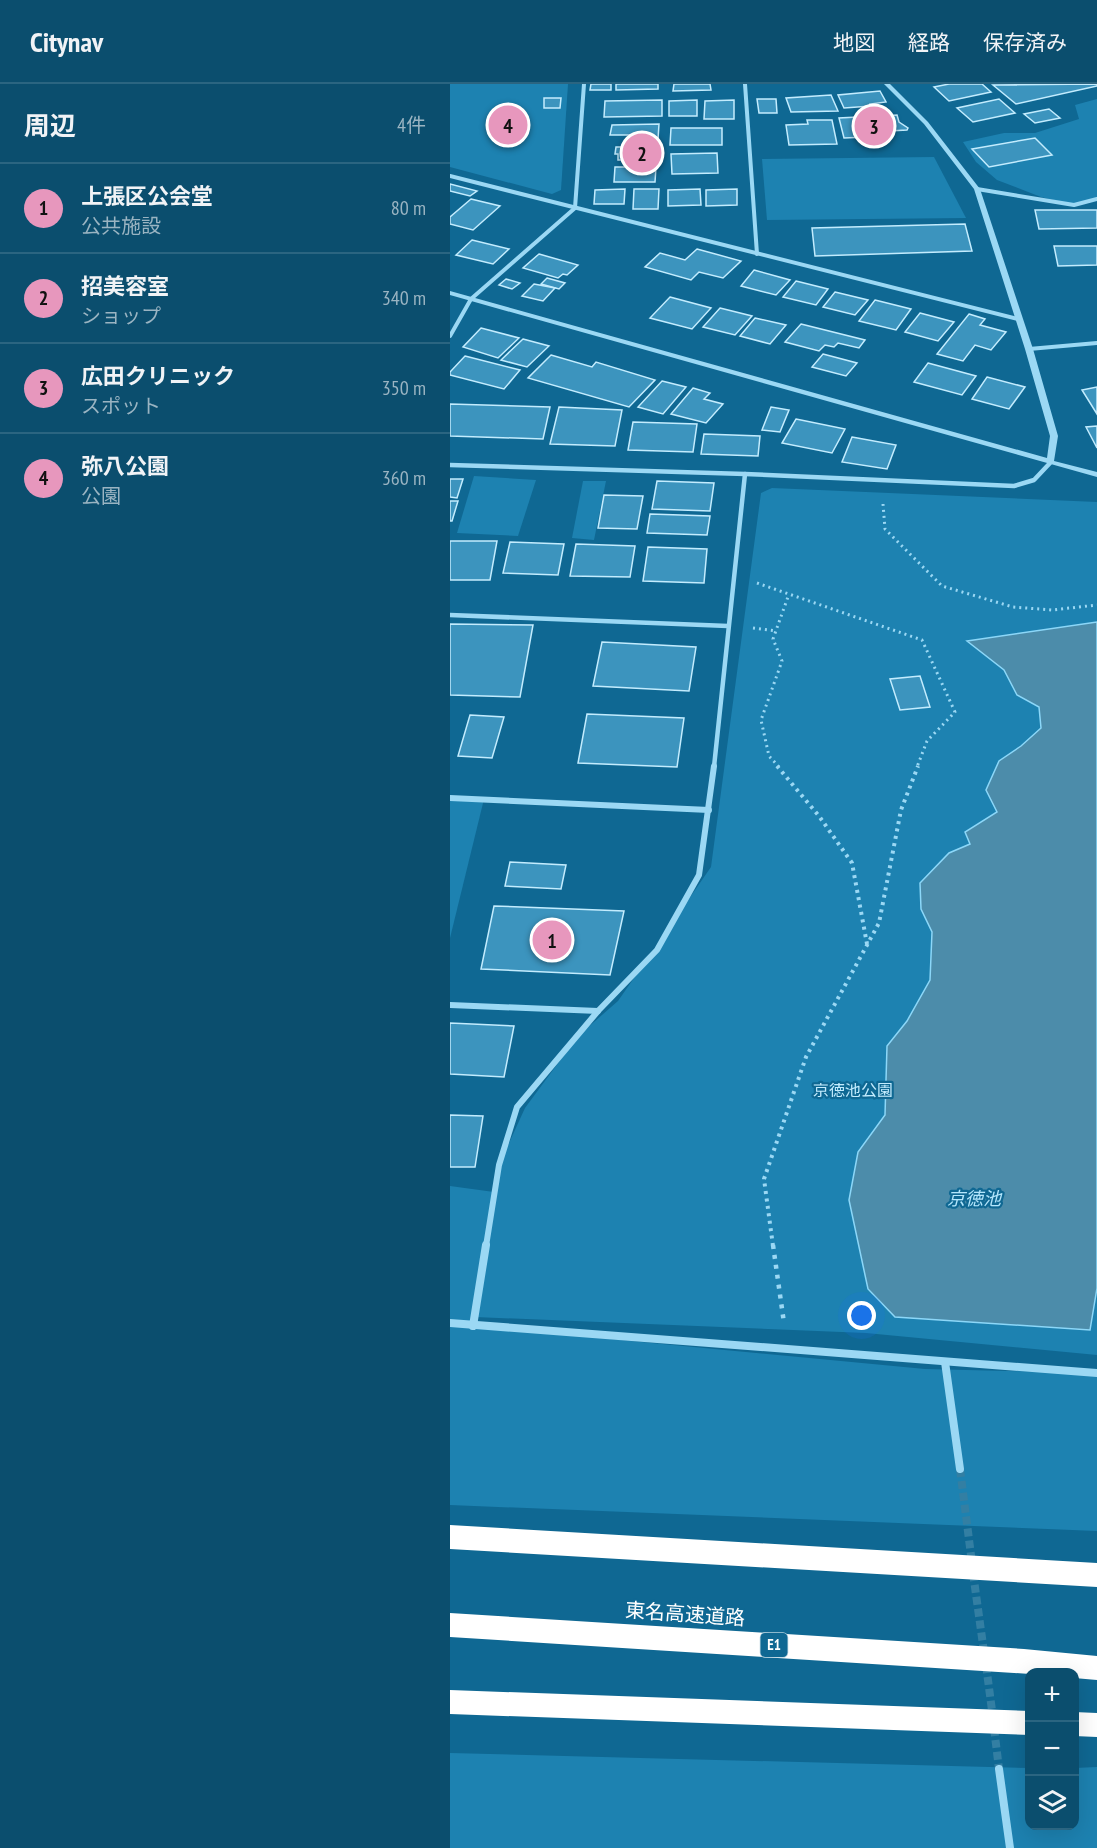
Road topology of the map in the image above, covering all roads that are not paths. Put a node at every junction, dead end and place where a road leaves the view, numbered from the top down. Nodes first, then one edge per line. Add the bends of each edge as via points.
1 (584, 84) edge
2 (745, 84) edge
3 (887, 84) edge
4 (450, 176) edge
5 (977, 189) junction
6 (1097, 199) edge
7 (575, 208) junction
8 (756, 254) junction
9 (450, 293) edge
10 (471, 299) junction
11 (1018, 319) junction
12 (450, 336) edge
13 (1097, 343) edge
14 (1029, 349) junction
15 (1050, 463) junction
16 (450, 465) edge
17 (745, 474) junction
18 (1097, 475) edge
19 (450, 615) edge
20 (728, 626) junction
21 (450, 798) edge
22 (709, 810) junction
23 (450, 1005) edge
24 (598, 1011) junction
25 (450, 1323) edge
26 (473, 1326) junction
27 (945, 1362) junction
28 (1097, 1373) edge
29 (960, 1469) tunnel mouth
30 (450, 1537) edge
31 (1097, 1575) edge
32 (450, 1626) edge
33 (1097, 1668) edge
34 (450, 1702) edge
35 (1025, 1723) edge
36 (1079, 1724) edge
37 (1097, 1725) edge
38 (999, 1769) tunnel mouth
39 (1010, 1848) edge

1 - 7 street
2 - 8 street
3 - 5 street via 926,123
4 - 7 street
5 - 6 street via 1074,205
5 - 11 street
7 - 8 street
7 - 10 street
8 - 11 street
9 - 10 street
10 - 12 street
10 - 15 street
11 - 14 street
13 - 14 street
14 - 15 street via 1054,436
15 - 17 street via 1034,480 1014,486
15 - 18 street
16 - 17 street
17 - 20 street
19 - 20 street
20 - 22 street
21 - 22 street
22 - 24 street via 699,875 657,950
23 - 24 street
24 - 26 street via 517,1107 499,1165
25 - 26 street
26 - 27 street
27 - 28 street
27 - 29 street
30 - 31 highway
32 - 33 highway, 東名高速道路 / E1
34 - 35 highway
36 - 37 highway
38 - 39 street

